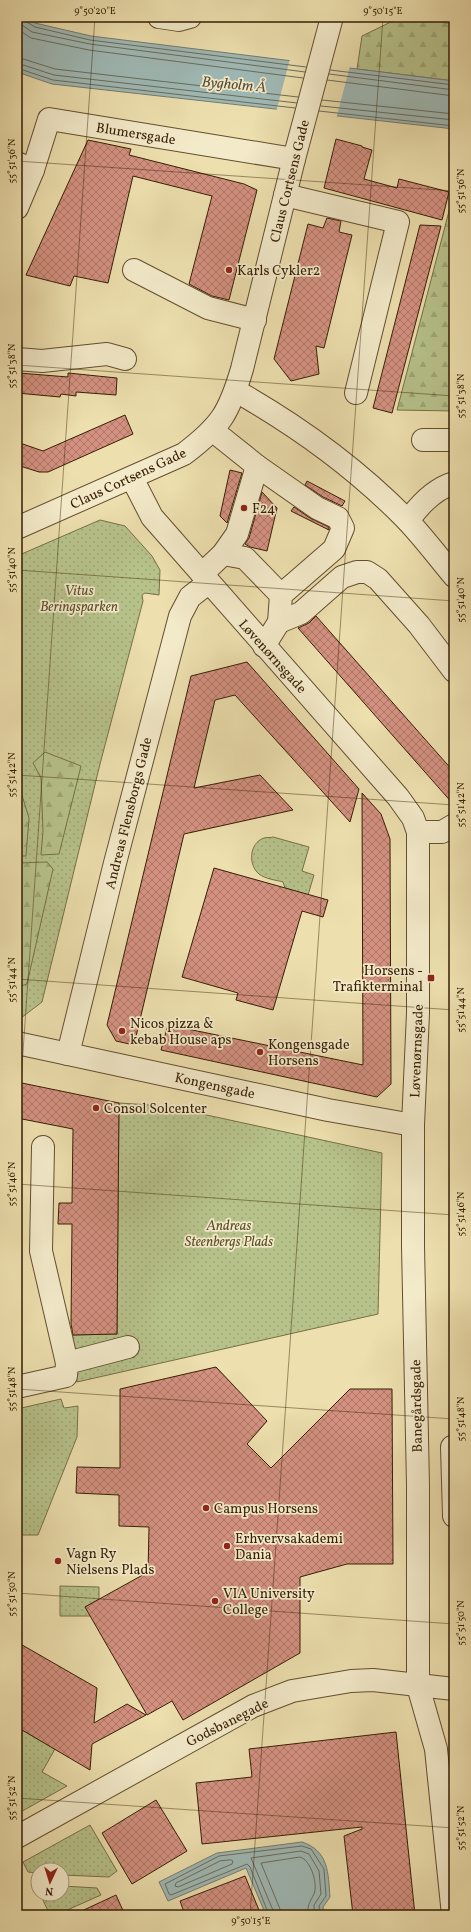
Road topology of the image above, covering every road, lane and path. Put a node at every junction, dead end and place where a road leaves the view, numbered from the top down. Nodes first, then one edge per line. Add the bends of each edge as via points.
1 (159, 17) edge
2 (190, 17) edge
3 (332, 17) edge
4 (294, 159) junction
5 (25, 166) edge
6 (285, 195) junction
7 (17, 208) edge
8 (134, 270) dead end
9 (255, 320) junction
10 (17, 359) edge
11 (126, 359) dead end
12 (236, 391) junction
13 (356, 393) dead end
14 (212, 430) junction
15 (423, 440) dead end
16 (454, 440) edge
17 (257, 466) junction
18 (132, 478) junction
19 (454, 483) edge
20 (408, 521) junction
21 (17, 528) edge
22 (223, 554) junction
23 (454, 576) edge
24 (205, 578) junction
25 (281, 595) junction
26 (279, 622) junction
27 (264, 646) junction
28 (454, 671) edge
29 (454, 825) edge
30 (418, 832) junction
31 (17, 1043) edge
32 (68, 1054) junction
33 (413, 1125) junction
34 (43, 1147) dead end
35 (128, 1347) dead end
36 (66, 1369) junction
37 (17, 1387) edge
38 (418, 1447) junction
39 (453, 1447) edge
40 (454, 1516) edge
41 (418, 1686) junction
42 (454, 1689) edge
43 (17, 1837) edge
44 (453, 1915) edge

1 - 2 street via 179,20
3 - 4 street, Claus Cortsens Gade
4 - 5 street, Blumersgade via 49,118
4 - 6 street, Claus Cortsens Gade
5 - 7 street
6 - 9 street, Claus Cortsens Gade
6 - 13 street via 398,222
8 - 9 street via 208,308
9 - 12 street, Claus Cortsens Gade
10 - 11 street via 42,361 107,354
12 - 14 street, Claus Cortsens Gade via 222,418
12 - 20 street via 330,452
14 - 17 street
14 - 18 street, Claus Cortsens Gade via 184,454
15 - 16 street
17 - 22 street, Andreas Flensborgs Gade via 237,534
17 - 25 street via 317,508 338,518 343,528 334,549
18 - 21 street, Claus Cortsens Gade
18 - 24 street, Løvenørnsgade via 152,517
19 - 20 street via 440,487 418,506
20 - 23 street
22 - 24 street, Andreas Flensborgs Gade
22 - 25 street via 245,558
24 - 27 street, Løvenørnsgade
24 - 32 street, Andreas Flensborgs Gade via 190,597 180,616
25 - 26 street
26 - 27 street
26 - 28 street via 300,614 342,577 367,572 378,579 419,625
27 - 30 street, Løvenørnsgade via 398,798 413,818
29 - 30 street via 442,832
30 - 33 street, Løvenørnsgade via 418,1013
31 - 32 street, Kongensgade
32 - 33 street, Kongensgade via 328,1110
33 - 38 street, Banegårdsgade via 412,1246
34 - 36 street via 41,1251
35 - 36 street
36 - 37 street
38 - 39 street
38 - 41 street, Banegårdsgade
39 - 40 street
41 - 42 street, Godsbanegade
41 - 43 street, Godsbanegade via 373,1680 292,1691 253,1706
41 - 44 street via 436,1749

